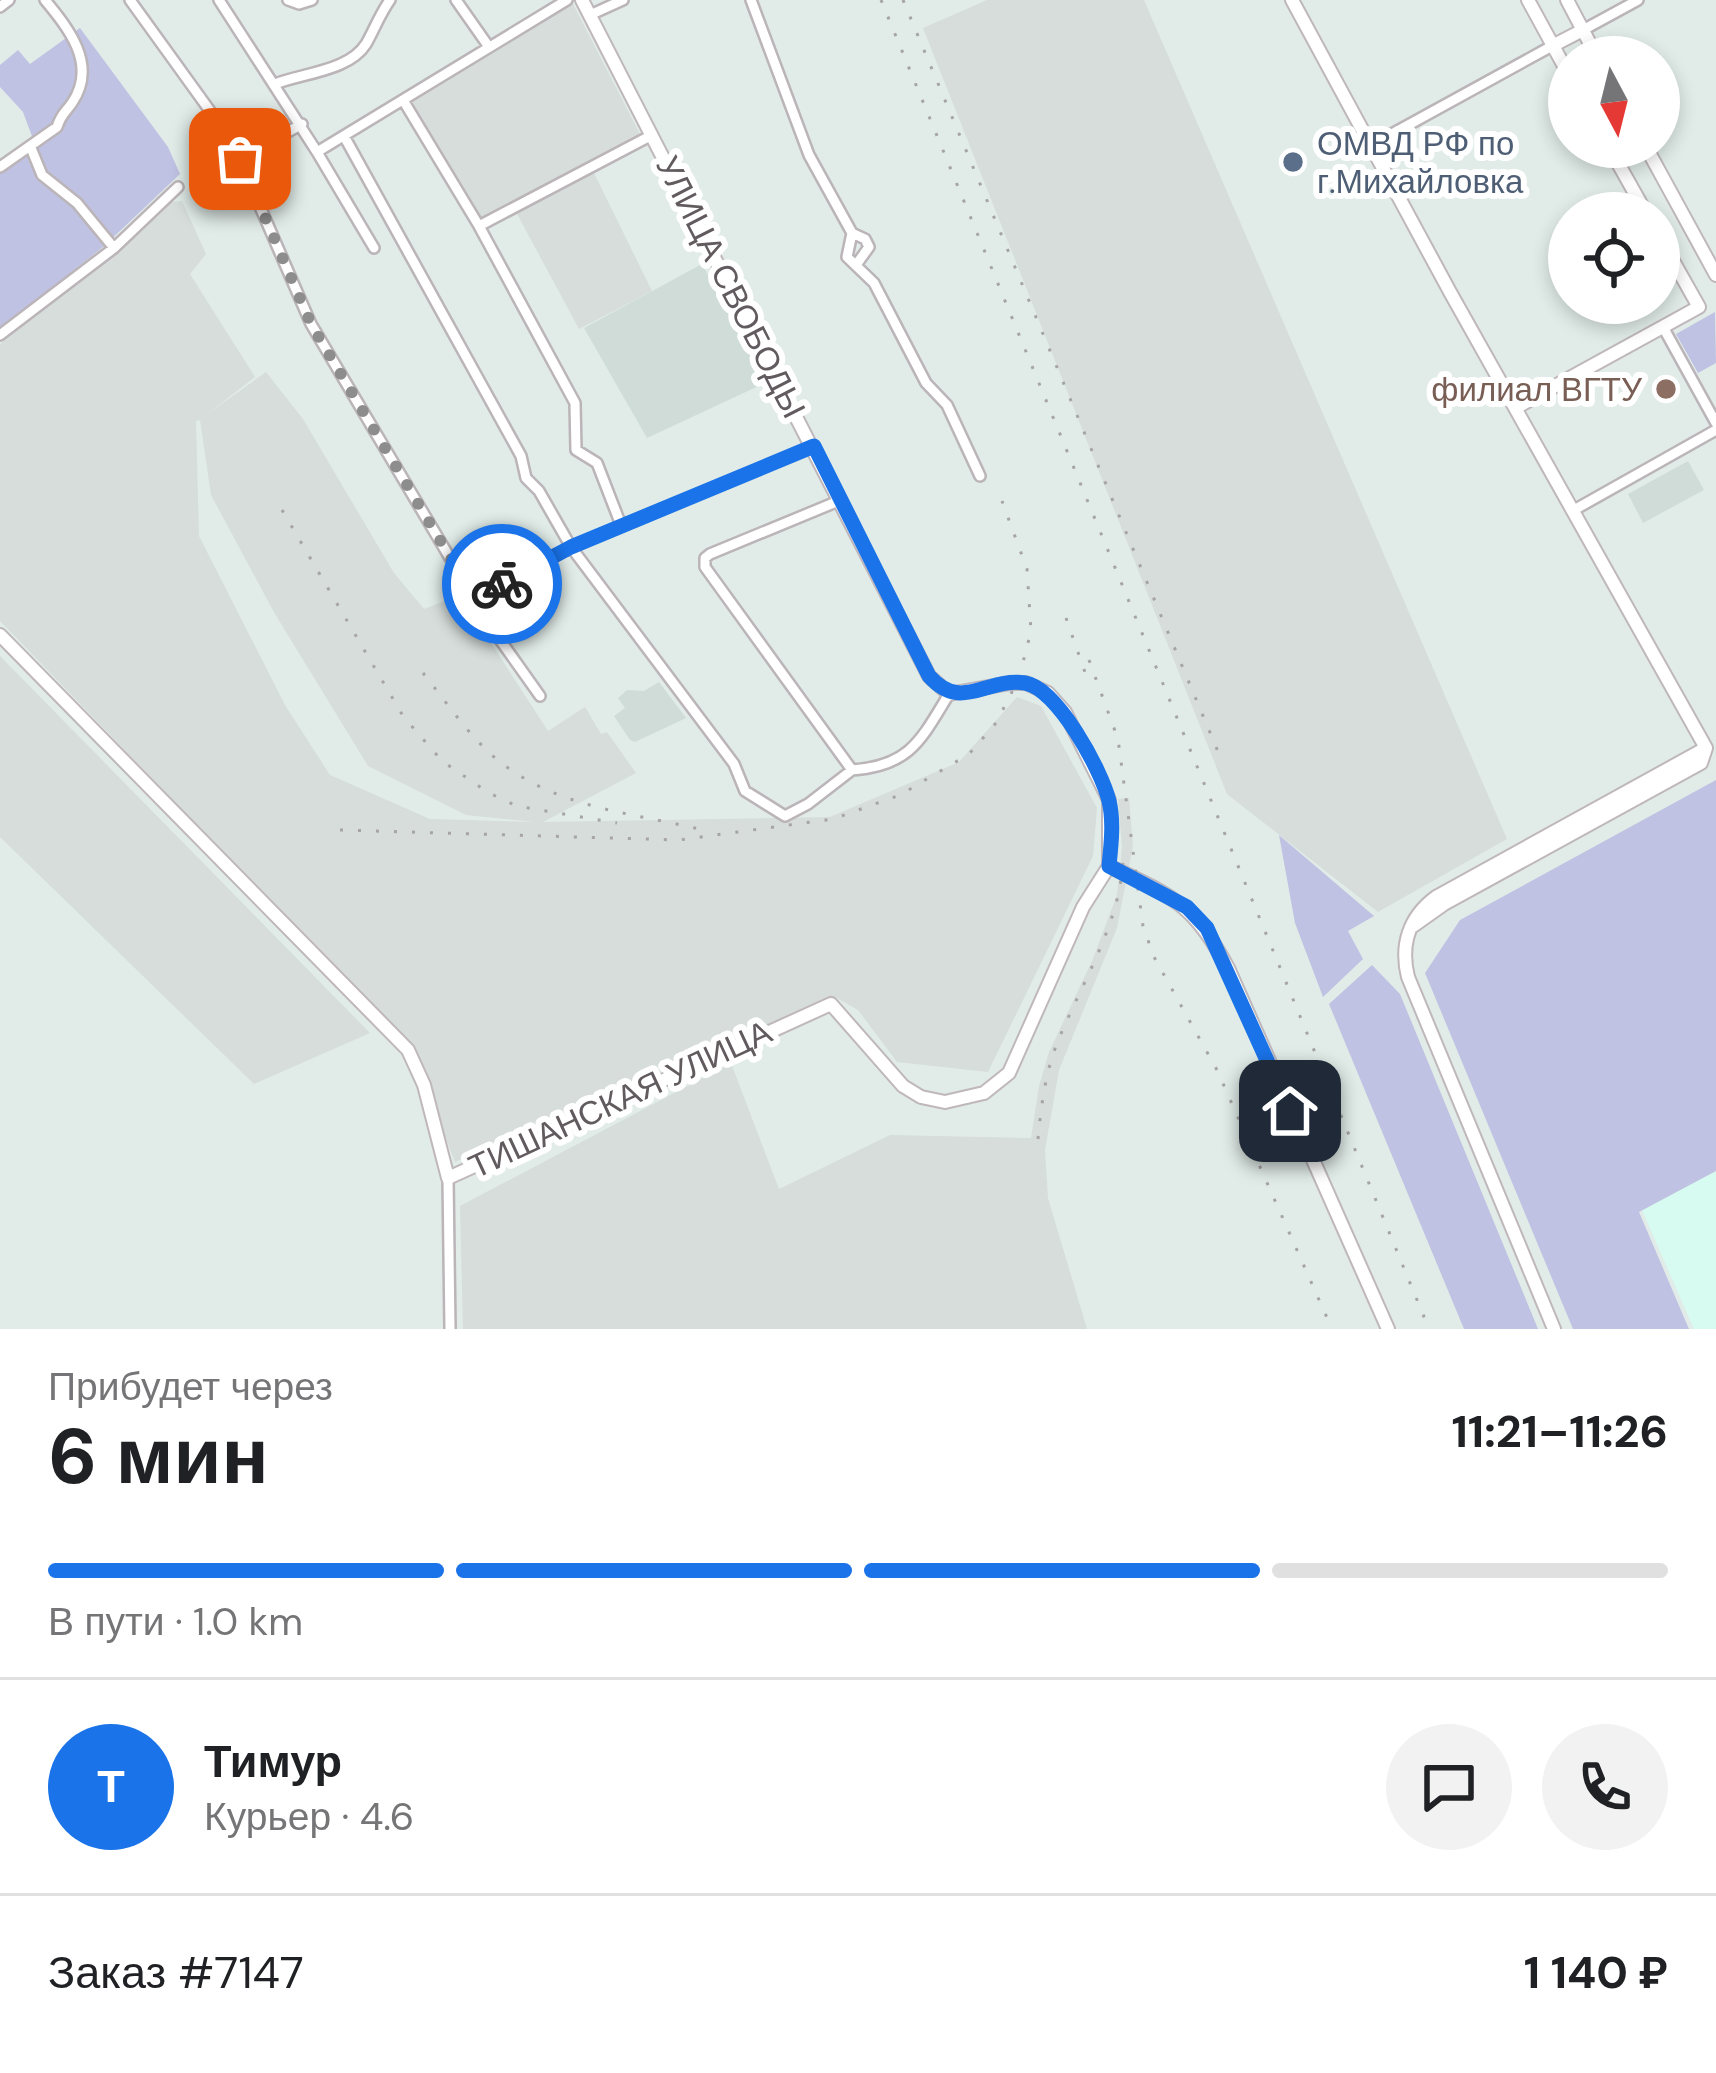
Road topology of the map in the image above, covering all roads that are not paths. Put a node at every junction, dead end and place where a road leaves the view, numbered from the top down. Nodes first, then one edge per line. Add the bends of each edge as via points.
1 (9, 0) edge
2 (45, 0) edge
3 (130, 0) edge
4 (219, 0) edge
5 (288, 0) edge
6 (312, 0) edge
7 (390, 0) edge
8 (456, 0) edge
9 (567, 0) edge
10 (582, 0) edge
11 (623, 0) edge
12 (752, 0) edge
13 (1292, 0) edge
14 (1528, 0) edge
15 (1567, 0) edge
16 (1638, 0) edge
17 (0, 8) edge
18 (590, 15) junction
19 (1582, 30) junction
20 (1571, 36) edge
21 (1585, 36) edge
22 (1548, 38) edge
23 (490, 47) junction
24 (1548, 48) edge
25 (275, 84) junction
26 (404, 100) junction
27 (302, 124) junction
28 (652, 134) junction
29 (344, 136) junction
30 (1370, 146) junction
31 (31, 148) junction
32 (317, 152) junction
33 (240, 159) junction
34 (0, 167) edge
35 (1657, 168) edge
36 (178, 187) dead end
37 (478, 226) junction
38 (852, 233) junction
39 (114, 248) junction
40 (374, 248) dead end
41 (856, 265) junction
42 (1680, 273) edge
43 (1716, 275) edge
44 (1680, 318) edge
45 (1668, 324) edge
46 (1663, 327) junction
47 (0, 335) edge
48 (1516, 406) junction
49 (1716, 427) edge
50 (814, 446) junction
51 (980, 476) dead end
52 (841, 500) junction
53 (1574, 510) junction
54 (621, 525) junction
55 (571, 547) junction
56 (475, 599) junction
57 (0, 635) edge
58 (949, 694) junction
59 (540, 696) dead end
60 (1711, 745) edge
61 (852, 770) junction
62 (1109, 866) junction
63 (448, 1178) junction
64 (450, 1329) edge
65 (1388, 1329) edge
66 (1554, 1329) edge

1 - 17 street
2 - 31 street via 79,47 82,68 58,127
3 - 33 street
4 - 25 street
5 - 6 street
7 - 25 street via 354,56
8 - 23 street
9 - 23 street
10 - 18 street, УЛИЦА СВОБОДЫ
11 - 18 street
12 - 38 street via 808,155
13 - 30 street
14 - 22 street
15 - 19 street
16 - 19 street
18 - 28 street, УЛИЦА СВОБОДЫ
19 - 20 street
19 - 21 street
23 - 26 street
24 - 30 street
25 - 27 street
26 - 29 street
26 - 37 street
27 - 32 street
27 - 33 street
28 - 37 street
28 - 50 street, УЛИЦА СВОБОДЫ
29 - 32 street
29 - 55 street via 526,478
30 - 48 street
31 - 34 street
31 - 39 street via 42,175
32 - 40 street
33 - 56 street via 311,324
35 - 43 street
36 - 39 street
37 - 54 street via 575,403 576,450 596,463
38 - 41 street via 848,256
38 - 41 street via 869,247
39 - 47 street
41 - 51 street via 947,405
42 - 44 street via 1699,307
45 - 46 street
46 - 48 street
46 - 49 street
48 - 53 street
49 - 53 street
50 - 52 street, УЛИЦА СВОБОДЫ
50 - 54 street
52 - 58 street, УЛИЦА СВОБОДЫ via 929,676
52 - 61 street via 704,562
53 - 60 street
54 - 55 street
55 - 56 street
55 - 61 street via 734,764 745,791 785,816
56 - 59 street
57 - 63 street, ТИШАНСКАЯ УЛИЦА via 408,1050
58 - 61 street via 905,755
58 - 62 street via 1010,683 1048,693 1109,800
60 - 66 street via 1701,763 1444,904 1411,928 1403,957
62 - 63 street, ТИШАНСКАЯ УЛИЦА via 1009,1073 984,1093 945,1102 903,1086 831,1004
62 - 65 street via 1187,907 1207,928
63 - 64 street

